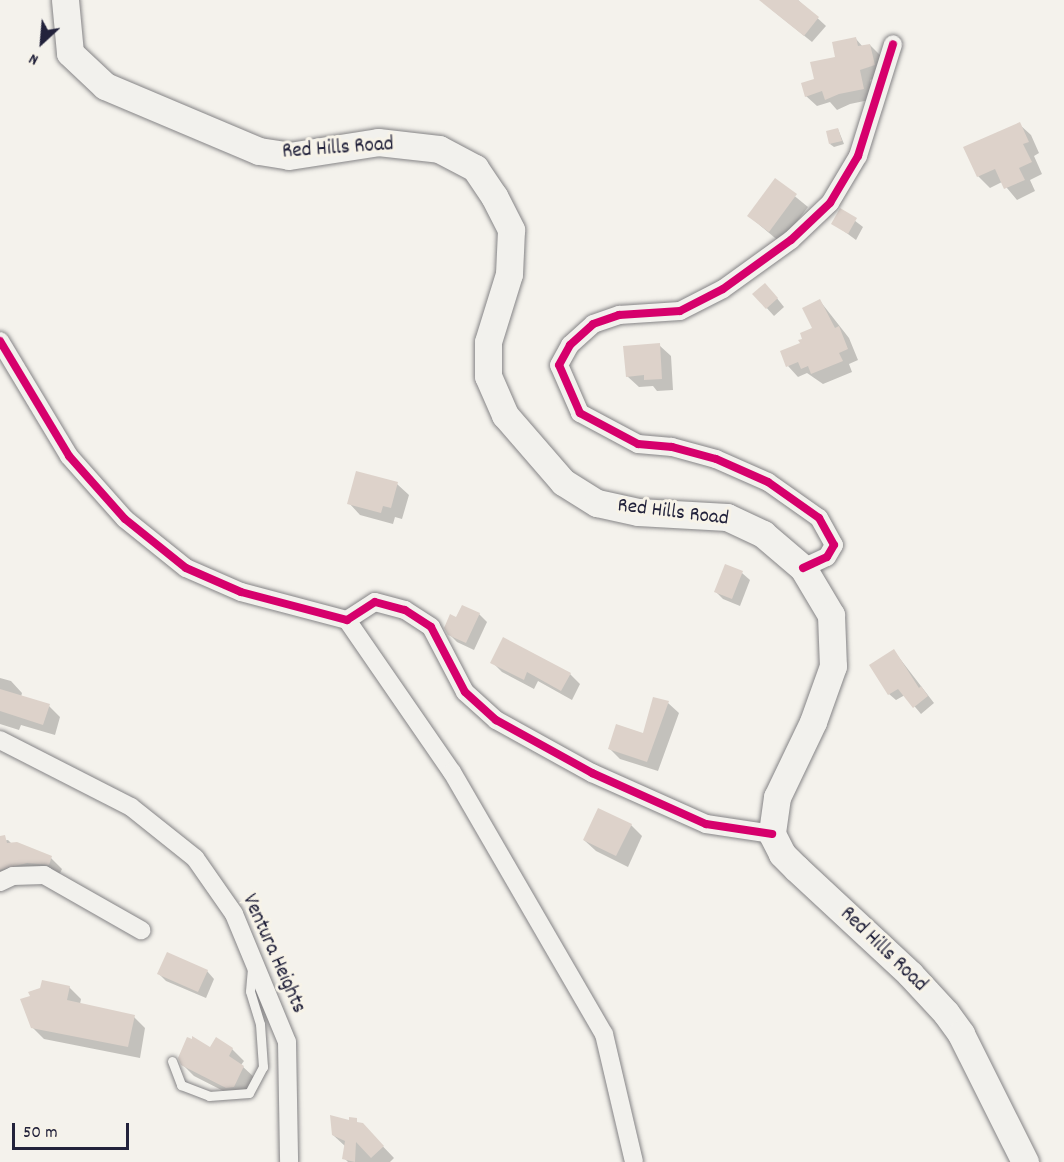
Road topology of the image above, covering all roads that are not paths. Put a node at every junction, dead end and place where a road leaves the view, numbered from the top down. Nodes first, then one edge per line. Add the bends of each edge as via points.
1 (64, 0) edge
2 (893, 44) dead end
3 (0, 341) edge
4 (803, 568) junction
5 (347, 621) junction
6 (0, 740) edge
7 (772, 834) junction
8 (0, 882) edge
9 (141, 930) dead end
10 (253, 957) junction
11 (172, 1061) dead end
12 (289, 1162) edge
13 (634, 1162) edge
14 (1025, 1162) edge

1 - 4 main road, Red Hills Road via 70,53 105,86 259,152 289,156 378,142 439,149 475,168 511,230 508,274 488,342 489,376 505,415 563,482 597,503 638,512 727,517 763,534
2 - 4 street via 858,156 830,203 791,240 723,289 680,311 619,315 593,324 570,345 559,365 580,413 638,444 672,447 716,459 768,482 819,518 834,544 827,557
3 - 5 street via 69,456 134,526 186,568 241,592
4 - 7 main road, Red Hills Road via 831,615 833,666 813,722 777,797
5 - 7 street via 375,602 405,610 431,627 465,692 496,720 592,773 706,824
5 - 13 street via 452,772 604,1034
6 - 10 street, Ventura Heights via 131,807 195,858 234,914
7 - 14 main road, Red Hills Road via 782,854 946,1013 961,1034
8 - 9 street via 13,876 44,874
10 - 11 lane via 250,991 260,1024 263,1067 249,1093 209,1096 181,1085
10 - 12 street, Ventura Heights via 287,1042

